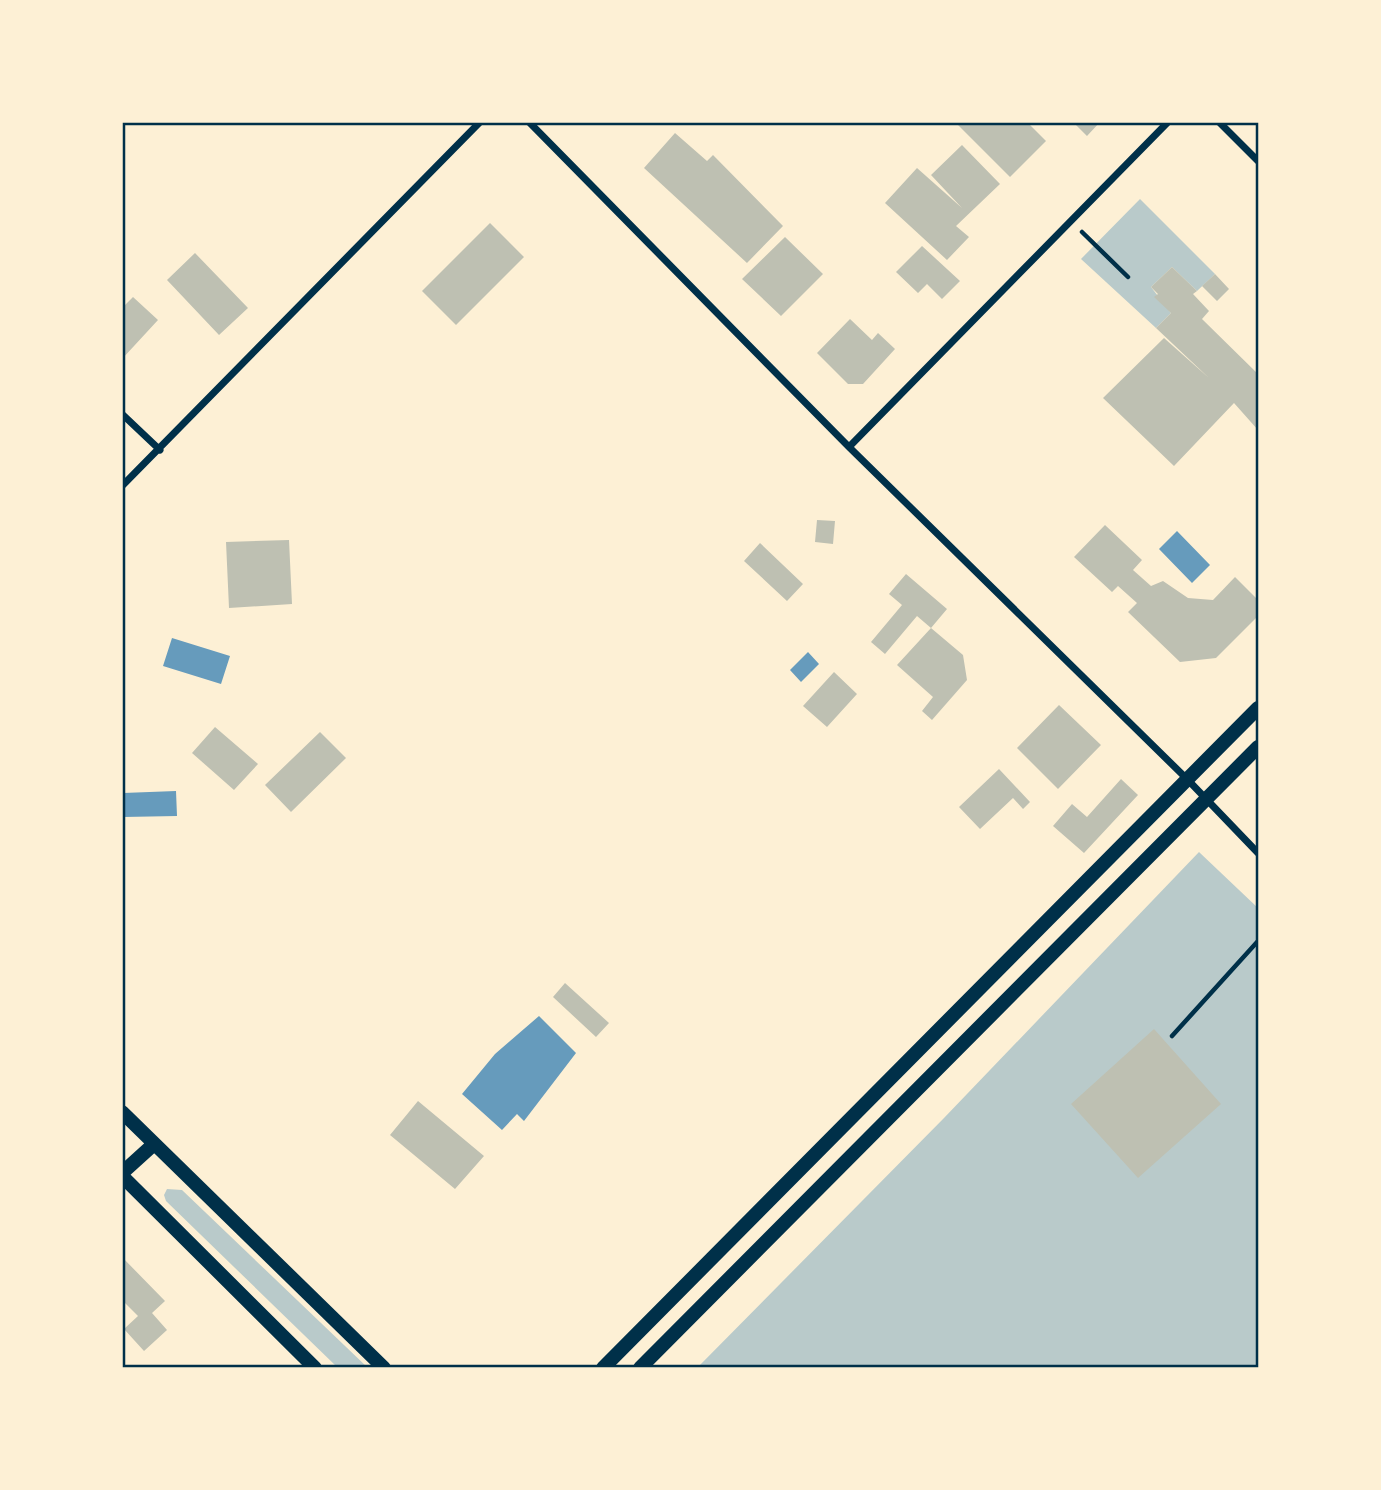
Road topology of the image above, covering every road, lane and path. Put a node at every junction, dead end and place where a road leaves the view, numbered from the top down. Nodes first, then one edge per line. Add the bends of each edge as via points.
1 (480, 122) edge
2 (529, 122) edge
3 (1168, 122) edge
4 (1219, 122) edge
5 (1258, 161) edge
6 (1094, 245) dead end
7 (1128, 277) dead end
8 (122, 414) edge
9 (849, 447) junction
10 (160, 450) junction
11 (122, 486) edge
12 (1258, 709) edge
13 (1258, 747) edge
14 (1187, 779) junction
15 (1206, 799) junction
16 (1258, 853) edge
17 (1258, 941) edge
18 (1172, 1036) dead end
19 (122, 1112) edge
20 (154, 1144) junction
21 (122, 1174) edge
22 (315, 1367) edge
23 (384, 1367) edge
24 (603, 1367) edge
25 (640, 1367) edge

1 - 10 street
2 - 9 street
3 - 9 street
4 - 5 street
6 - 7 path
8 - 10 street
9 - 14 street
10 - 11 street
12 - 14 main road
13 - 15 main road
14 - 15 street
14 - 24 main road
15 - 16 street
15 - 25 main road
17 - 18 path
19 - 20 main road
20 - 21 main road
20 - 23 main road
21 - 22 main road

